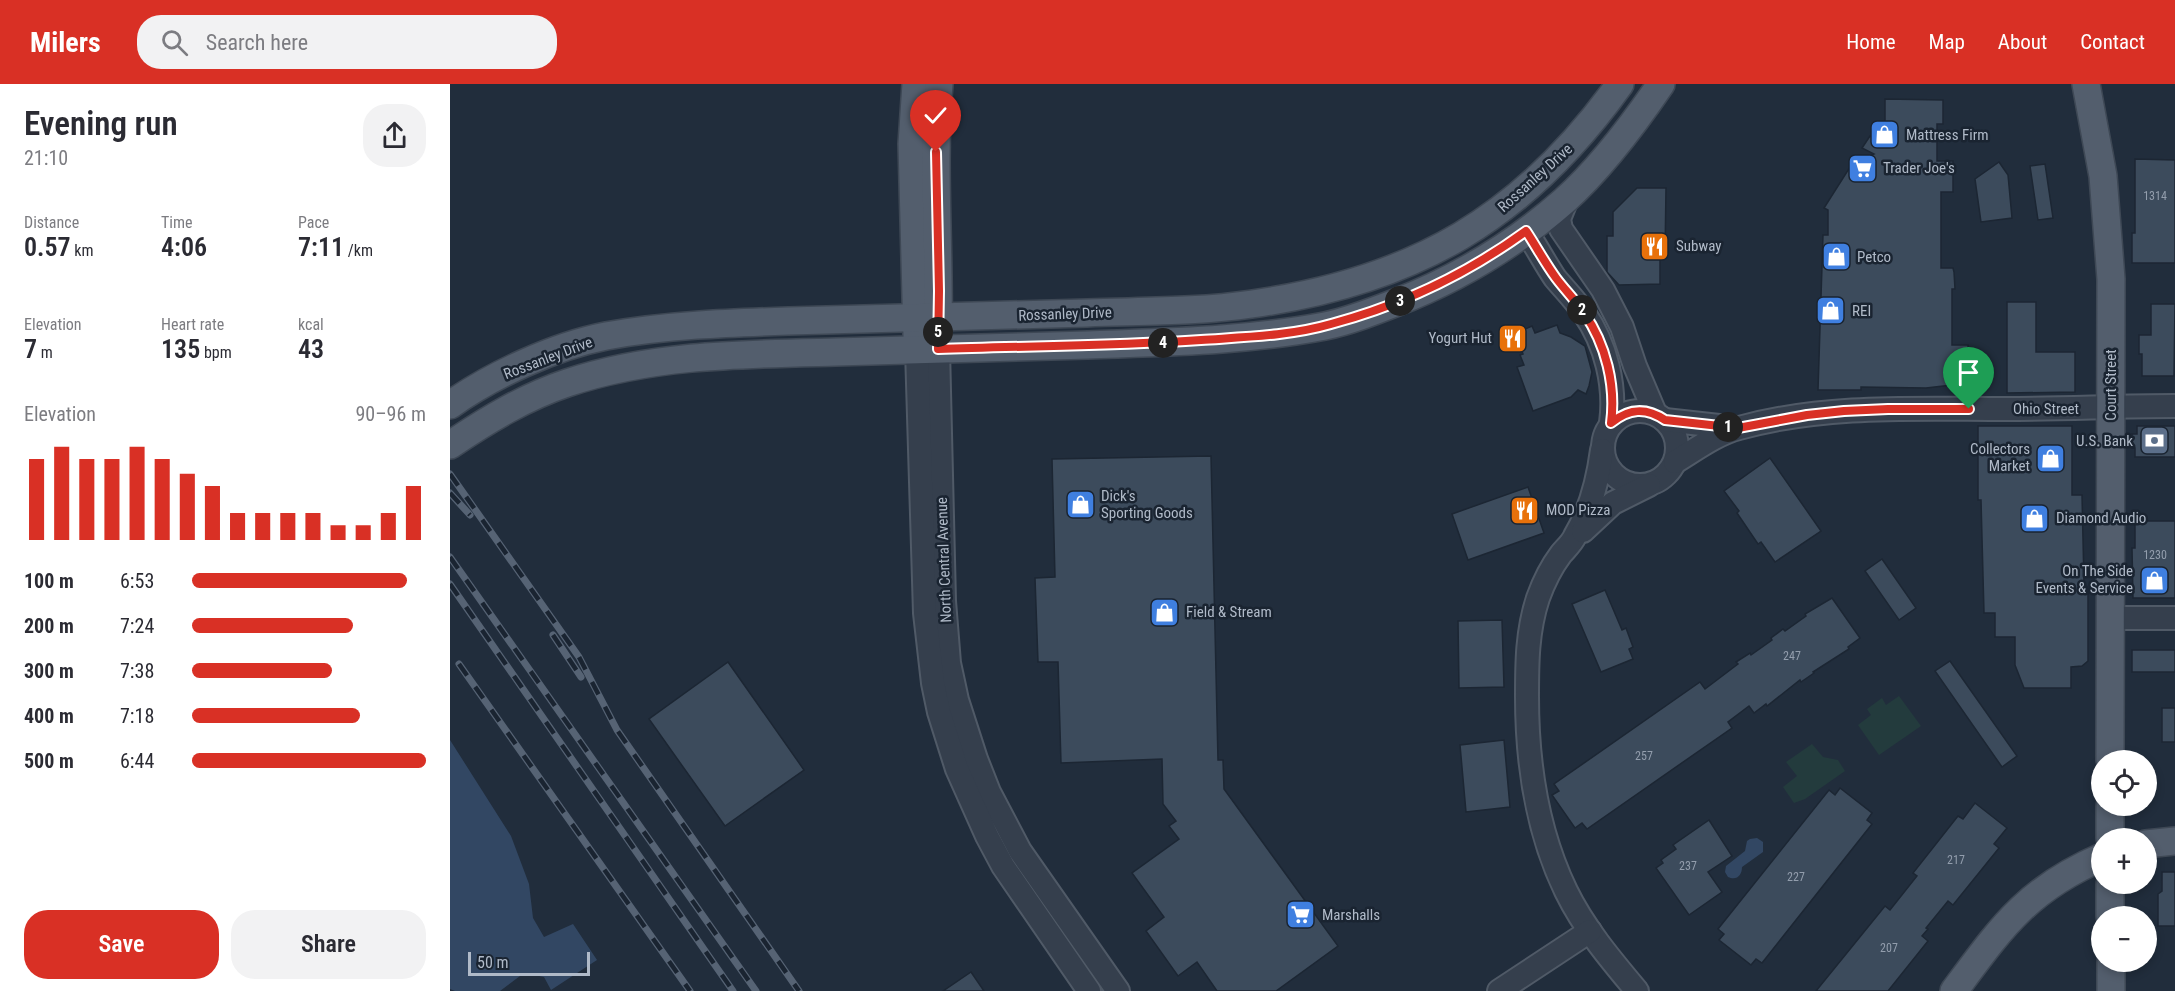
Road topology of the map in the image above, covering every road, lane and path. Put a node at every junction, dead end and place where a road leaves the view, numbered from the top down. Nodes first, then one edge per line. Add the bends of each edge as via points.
1 (916, 84) edge
2 (939, 84) edge
3 (1620, 84) edge
4 (1662, 84) edge
5 (2086, 84) edge
6 (1594, 120) junction
7 (1567, 199) junction
8 (1526, 231) junction
9 (928, 318) junction
10 (928, 349) junction
11 (450, 405) edge
12 (2175, 406) edge
13 (2111, 407) junction
14 (1660, 416) junction
15 (1611, 423) junction
16 (1738, 428) junction
17 (450, 445) edge
18 (1602, 450) junction
19 (1674, 462) junction
20 (1653, 483) junction
21 (1575, 537) junction
22 (2110, 618) junction
23 (2175, 618) edge
24 (2110, 750) edge
25 (2175, 841) edge
26 (2157, 843) edge
27 (2091, 862) edge
28 (1590, 931) junction
29 (2110, 972) edge
30 (1089, 991) edge
31 (1118, 991) edge
32 (1499, 991) edge
33 (1637, 991) edge
34 (1954, 991) edge
35 (2110, 991) edge

1 - 9 main road, North Central Avenue via 912,144
2 - 9 main road, North Central Avenue
3 - 6 main road, Rossanley Drive
4 - 7 main road via 1615,146
5 - 13 main road, Court Street via 2103,176 2111,279
6 - 8 main road via 1573,170 1529,209
6 - 9 main road, Rossanley Drive via 1528,188 1483,223 1383,274 1340,287 1205,309
7 - 8 main road, Rossanley Drive
7 - 14 street via 1559,219 1561,229 1604,290
8 - 10 main road, Rossanley Drive via 1465,272 1422,293 1329,325 1247,337 1162,343
8 - 15 street via 1597,336 1610,374
9 - 10 main road, North Central Avenue
9 - 11 main road, Rossanley Drive via 742,322 603,337 525,364
10 - 17 main road, Rossanley Drive via 707,357 605,371 531,397
10 - 30 street, North Central Avenue via 925,614 939,712 957,769 1003,866
10 - 31 street, North Central Avenue via 949,663 957,700 989,792 1020,851
12 - 13 street, Ohio Street
13 - 16 street, Ohio Street via 1844,411
13 - 22 main road, Court Street
14 - 15 street via 1643,410 1631,411
14 - 16 street, Ohio Street
14 - 19 street via 1676,439
15 - 18 street
16 - 19 street, Ohio Street
18 - 20 street via 1608,469 1623,482
18 - 21 street via 1594,492
19 - 20 street
20 - 21 street via 1613,503
21 - 28 street via 1559,557 1539,596 1531,624 1527,714 1540,821 1567,892
22 - 23 street
22 - 24 main road, Court Street
25 - 26 main road
27 - 34 main road via 2063,876 2018,910
28 - 32 street
28 - 33 street
29 - 35 main road

